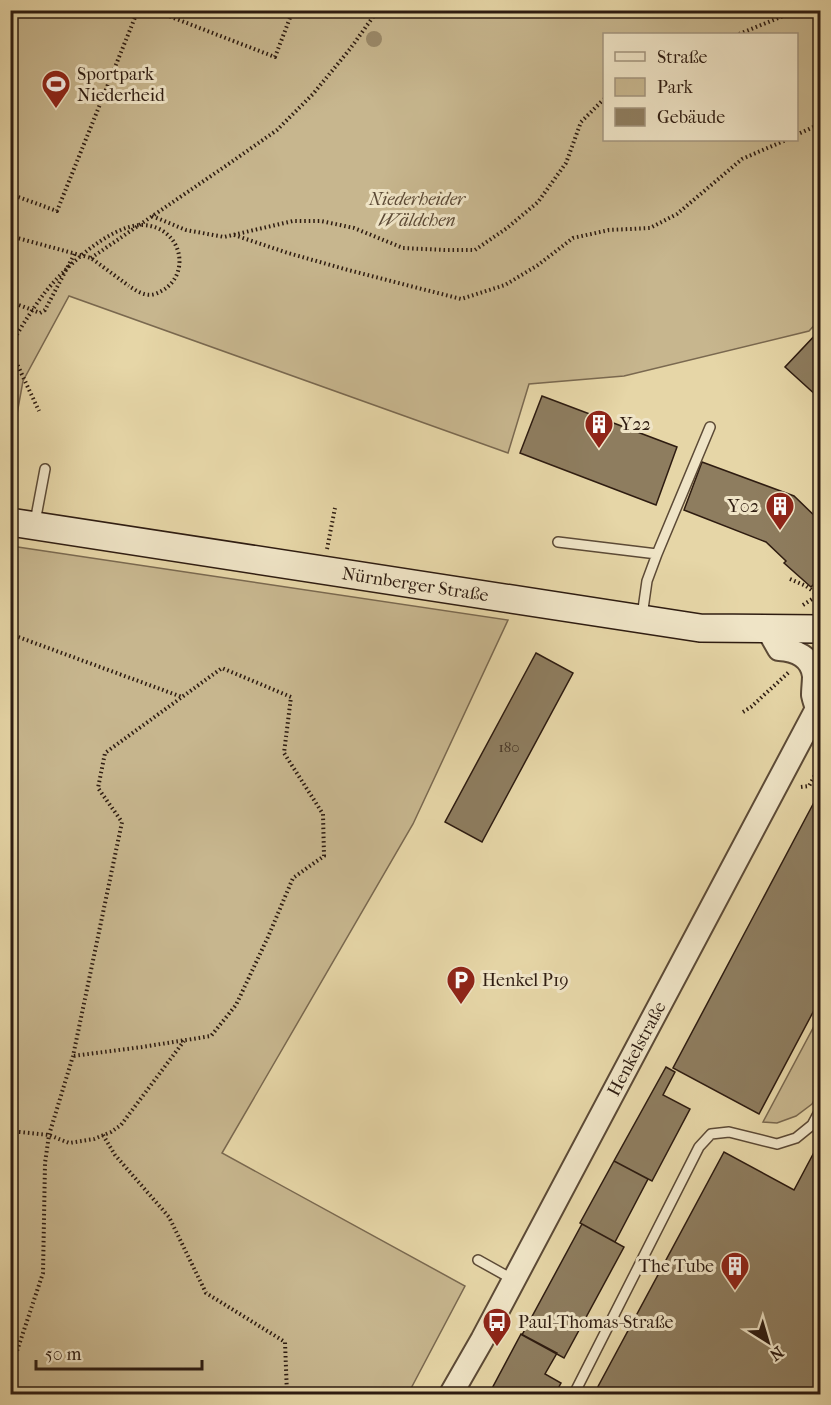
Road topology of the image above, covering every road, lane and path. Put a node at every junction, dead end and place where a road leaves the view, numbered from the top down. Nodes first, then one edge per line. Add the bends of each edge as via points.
1 (138, 10) edge
2 (153, 10) edge
3 (293, 10) edge
4 (378, 10) edge
5 (798, 10) edge
6 (741, 33) edge
7 (603, 100) edge
8 (820, 124) edge
9 (798, 134) edge
10 (784, 141) edge
11 (10, 194) edge
12 (152, 216) junction
13 (234, 235) junction
14 (10, 236) edge
15 (75, 254) junction
16 (91, 258) junction
17 (10, 305) edge
18 (10, 347) edge
19 (39, 411) dead end
20 (710, 427) dead end
21 (45, 469) dead end
22 (335, 508) dead end
23 (22, 524) edge
24 (558, 542) dead end
25 (657, 554) junction
26 (324, 570) junction
27 (790, 579) dead end
28 (819, 594) edge
29 (642, 619) junction
30 (767, 628) junction
31 (820, 629) edge
32 (10, 634) edge
33 (791, 683) dead end
34 (182, 697) junction
35 (819, 706) edge
36 (743, 712) dead end
37 (820, 766) edge
38 (809, 786) dead end
39 (184, 1040) junction
40 (73, 1056) junction
41 (820, 1110) edge
42 (10, 1131) edge
43 (49, 1135) junction
44 (103, 1135) junction
45 (478, 1260) dead end
46 (513, 1280) junction
47 (10, 1372) edge
48 (287, 1395) edge
49 (451, 1395) edge
50 (574, 1395) edge

1 - 11 path via 57,211
2 - 3 path via 275,57
4 - 12 path via 313,94 277,129
5 - 6 path
7 - 13 path via 581,122 566,163 538,202 475,250 404,248 354,228 321,221 293,221
8 - 9 path
10 - 13 path via 742,159 678,214 650,228 609,230 573,238 505,285 461,299
12 - 13 path via 186,230 224,237
12 - 16 path
14 - 15 path
15 - 16 path
15 - 17 path via 45,310 40,313
16 - 18 path, bridge via 147,295 163,289 175,278 180,256 177,244 156,228 142,225 107,237 45,293
18 - 19 path
20 - 25 lane
21 - 23 lane
22 - 26 path
23 - 26 main road, Nürnberger Straße
24 - 25 lane
25 - 29 lane
26 - 29 main road, Nürnberger Straße
27 - 28 path
29 - 30 main road, Nürnberger Straße via 700,628
30 - 31 main road, Nürnberger Straße
30 - 35 street via 779,649 806,658 814,674 813,696
32 - 34 path
33 - 36 path via 786,675
34 - 39 path via 222,668 291,697 284,753 323,814 324,835 324,856 293,878 236,1005 211,1036
34 - 40 path via 105,753 98,788 122,822
35 - 46 street, Henkelstraße
37 - 38 path
39 - 40 path
39 - 44 path via 121,1125
40 - 43 path
41 - 50 lane via 812,1125 796,1138 777,1144 729,1132 711,1134 699,1147
42 - 43 path
43 - 44 path via 69,1143
43 - 47 path via 44,1274
44 - 48 path via 115,1155 169,1217 206,1293 285,1342
45 - 46 lane
46 - 49 street, Henkelstraße

